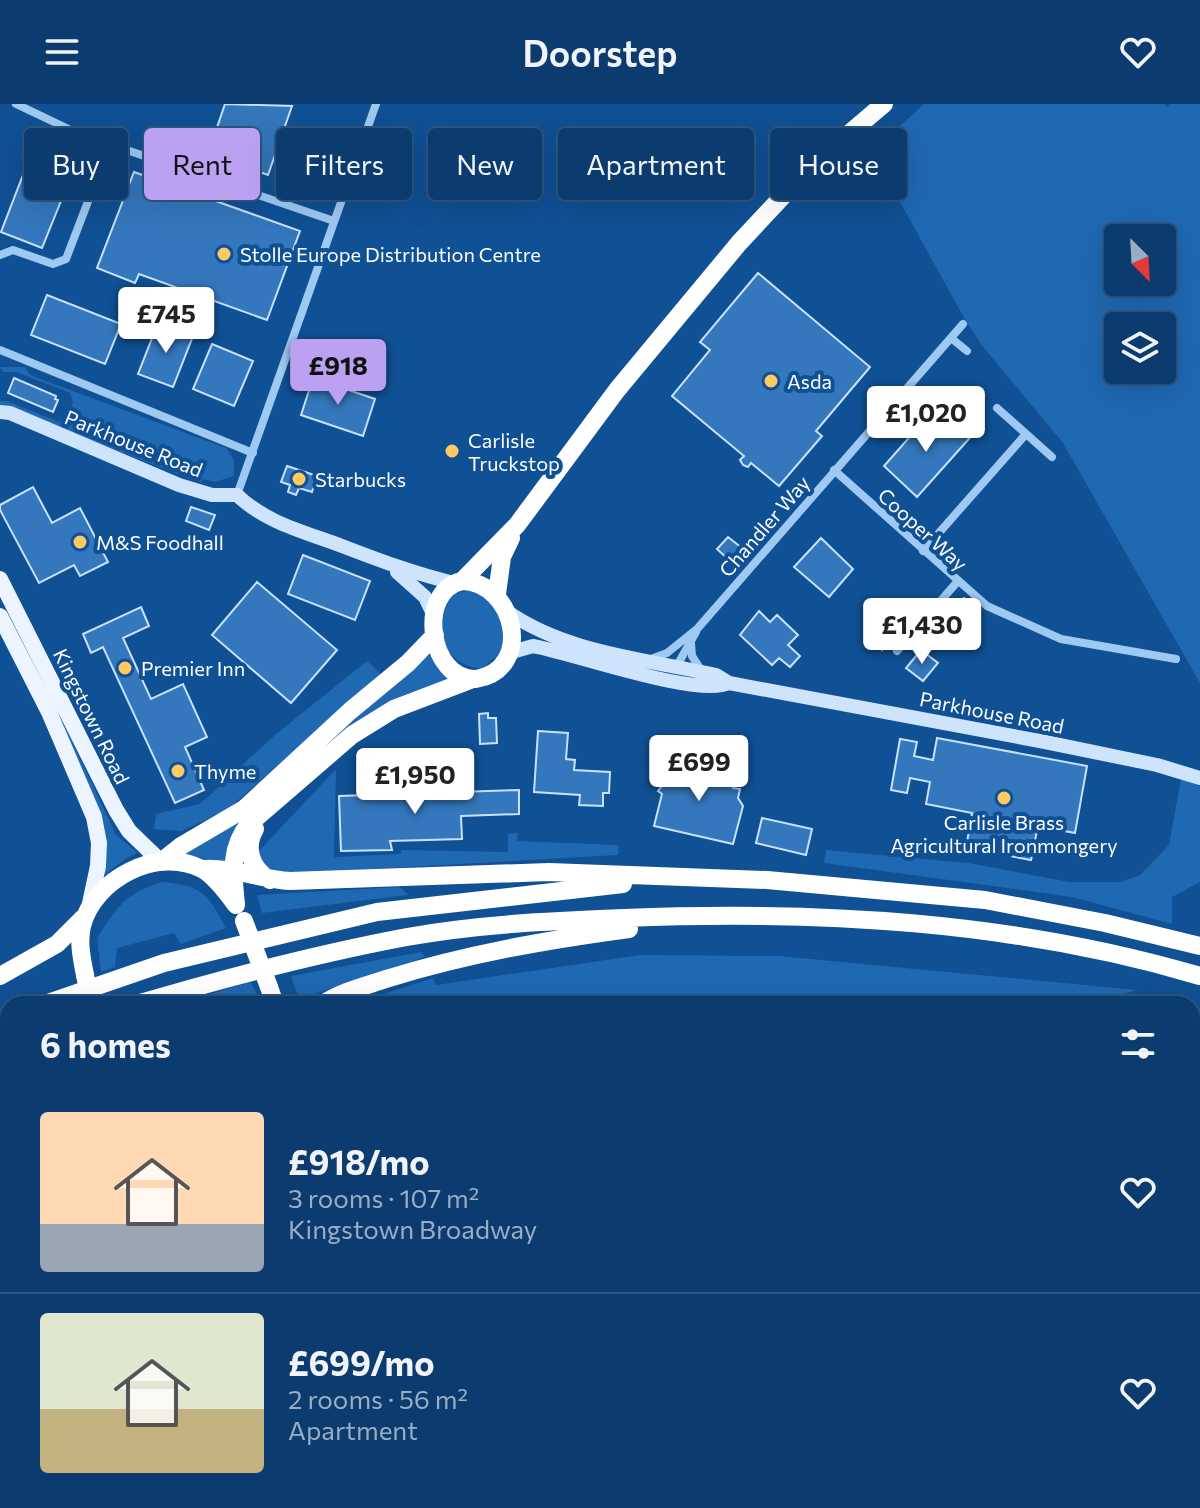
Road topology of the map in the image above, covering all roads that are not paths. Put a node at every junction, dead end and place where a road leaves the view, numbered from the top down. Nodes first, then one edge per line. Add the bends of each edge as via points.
1 (16, 104) edge
2 (376, 104) edge
3 (884, 104) edge
4 (66, 128) edge
5 (128, 150) edge
6 (89, 200) edge
7 (334, 221) junction
8 (0, 255) edge
9 (963, 324) dead end
10 (951, 338) junction
11 (0, 350) edge
12 (967, 351) dead end
13 (997, 408) dead end
14 (0, 412) edge
15 (1026, 434) junction
16 (253, 453) junction
17 (1052, 457) dead end
18 (834, 470) junction
19 (237, 495) junction
20 (517, 525) junction
21 (923, 551) junction
22 (384, 563) junction
23 (0, 579) edge
24 (958, 581) junction
25 (458, 582) junction
26 (501, 602) junction
27 (0, 616) edge
28 (434, 626) junction
29 (698, 628) junction
30 (691, 642) junction
31 (897, 651) dead end
32 (512, 652) junction
33 (1176, 659) dead end
34 (669, 666) junction
35 (704, 673) junction
36 (470, 680) junction
37 (729, 683) junction
38 (1200, 778) edge
39 (267, 809) junction
40 (161, 861) junction
41 (203, 869) junction
42 (233, 872) junction
43 (694, 878) junction
44 (270, 880) junction
45 (240, 913) junction
46 (735, 913) junction
47 (86, 914) junction
48 (1200, 946) edge
49 (0, 976) edge
50 (1200, 976) edge
51 (68, 996) edge
52 (89, 996) edge
53 (166, 996) edge
54 (272, 996) edge
55 (339, 996) edge

1 - 4 street
2 - 7 street
3 - 20 highway via 811,166 739,243 617,390
5 - 7 street
6 - 8 street via 66,259 53,264 13,250
7 - 16 street
9 - 10 street, Chandler Way
10 - 12 street
10 - 18 street, Chandler Way
11 - 16 street
13 - 15 street
14 - 19 street, Parkhouse Road via 179,485 212,495
15 - 17 street
15 - 21 street
16 - 19 street
18 - 21 street, Cooper Way
18 - 29 street, Chandler Way
19 - 22 street, Parkhouse Road via 253,510 299,532
20 - 25 highway
20 - 26 highway via 502,557
21 - 24 street, Cooper Way
22 - 25 street, Parkhouse Road
22 - 28 street, Parkhouse Road via 413,584 429,604
23 - 40 main road, Kingstown Road via 116,810 129,831
24 - 31 street
24 - 33 street, Cooper Way via 987,606 1049,635
25 - 26 highway via 481,584
25 - 28 highway via 439,599
26 - 32 highway
26 - 34 street, Parkhouse Road via 535,629
27 - 47 main road, Kingstown Road via 94,817 98,866
28 - 36 highway via 440,654 452,670
28 - 40 highway via 408,663 244,809
29 - 30 street, Chandler Way
29 - 34 street, Chandler Way
30 - 34 street, Chandler Way
30 - 35 street via 692,656
32 - 34 street, Parkhouse Road via 533,646
32 - 36 highway via 497,670
34 - 35 street, Parkhouse Road
34 - 37 street, Parkhouse Road via 718,688
35 - 37 street, Parkhouse Road
36 - 39 highway via 394,709 359,731
37 - 38 street, Parkhouse Road via 1045,742
39 - 42 highway via 243,832
39 - 44 highway via 249,843 254,865
40 - 41 highway
40 - 47 highway via 117,879
41 - 42 highway
41 - 45 highway
42 - 44 highway
42 - 45 highway
43 - 44 highway via 549,872
43 - 48 highway via 985,900
43 - 51 highway via 377,912 164,963
45 - 54 highway, bridge
46 - 50 highway via 963,929 1055,943
46 - 53 highway via 517,923 408,937
46 - 55 highway via 521,945 404,973
47 - 49 highway via 57,944
47 - 52 highway, bridge via 80,940

